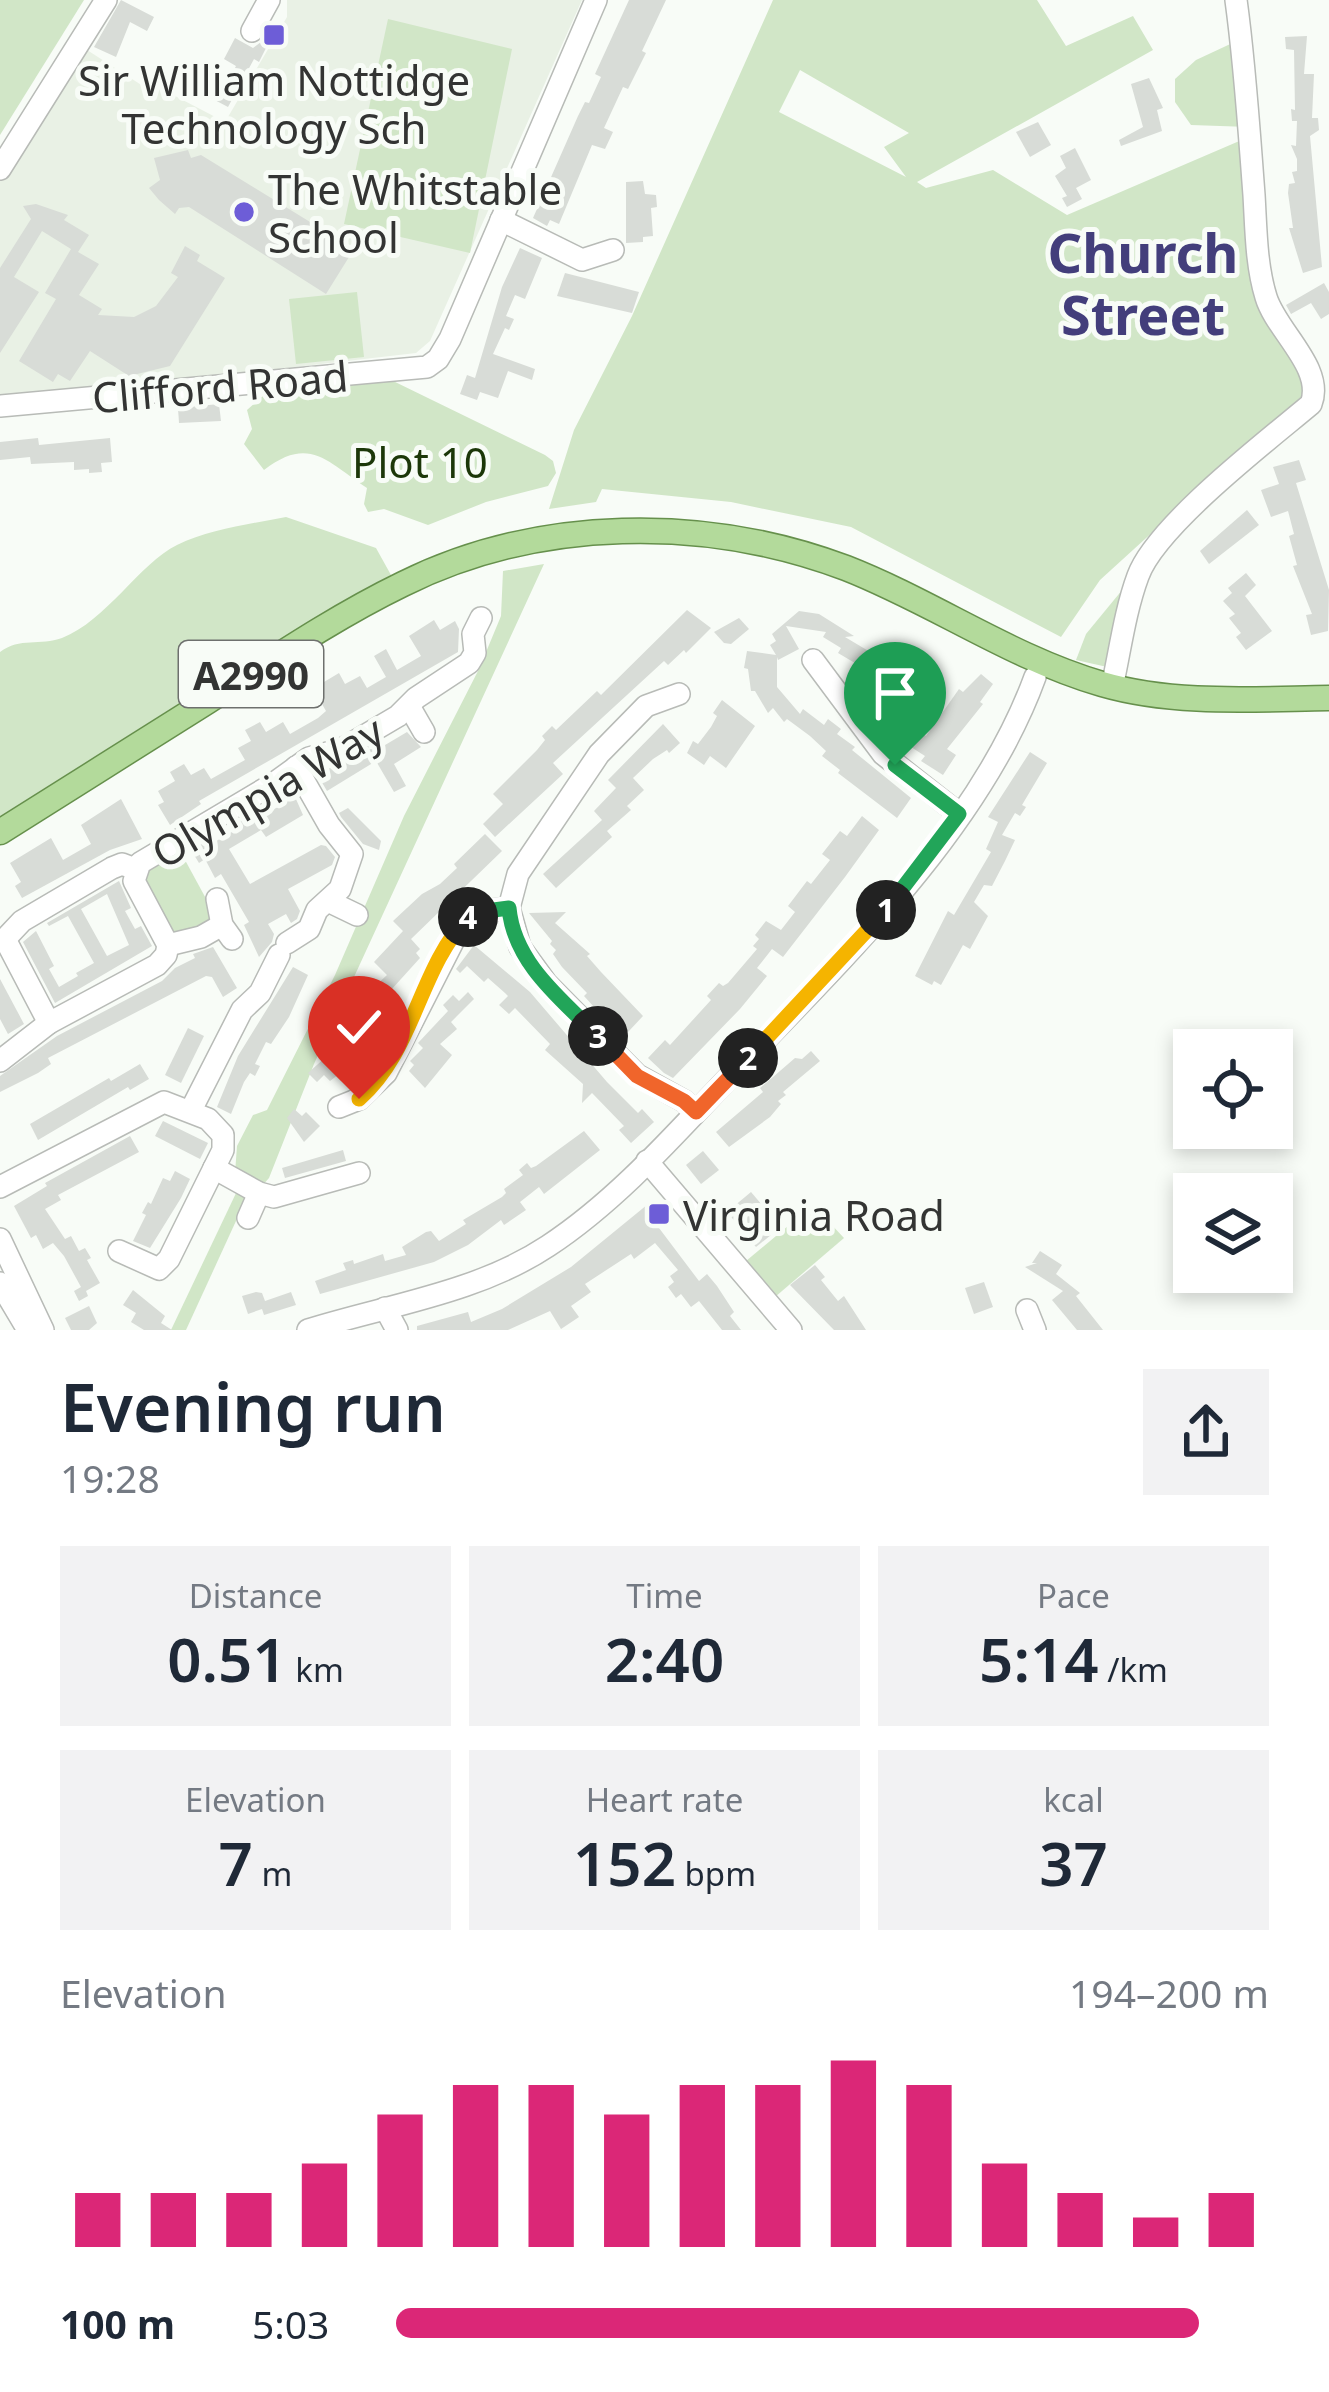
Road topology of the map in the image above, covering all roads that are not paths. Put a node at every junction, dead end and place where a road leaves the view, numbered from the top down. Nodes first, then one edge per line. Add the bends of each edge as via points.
1 (106, 0) edge
2 (269, 0) edge
3 (596, 0) edge
4 (1236, 0) edge
5 (251, 31) dead end
6 (0, 169) edge
7 (501, 220) junction
8 (613, 250) dead end
9 (1322, 383) edge
10 (0, 406) edge
11 (481, 618) dead end
12 (816, 676) dead end
13 (1027, 681) dead end
14 (1112, 687) junction
15 (679, 694) dead end
16 (1329, 698) edge
17 (409, 706) junction
18 (424, 732) dead end
19 (296, 767) junction
20 (959, 814) junction
21 (0, 832) edge
22 (136, 869) junction
23 (217, 899) dead end
24 (328, 901) junction
25 (509, 908) junction
26 (357, 915) dead end
27 (3, 938) edge
28 (168, 945) junction
29 (49, 1023) junction
30 (0, 1061) edge
31 (339, 1107) dead end
32 (191, 1110) junction
33 (696, 1112) junction
34 (647, 1161) junction
35 (214, 1168) junction
36 (359, 1173) dead end
37 (0, 1187) edge
38 (259, 1193) junction
39 (248, 1218) dead end
40 (0, 1239) edge
41 (119, 1251) dead end
42 (0, 1255) edge
43 (3, 1288) edge
44 (385, 1308) junction
45 (28, 1330) edge
46 (43, 1330) edge
47 (308, 1330) edge
48 (397, 1330) edge
49 (791, 1330) edge

1 - 6 street
2 - 5 street
3 - 7 street
4 - 9 street via 1260,273 1276,322
7 - 8 street via 582,260
7 - 10 street, Clifford Road via 428,367
9 - 14 street via 1311,404 1152,551 1138,575
11 - 17 street, Olympia Way via 469,663
12 - 20 street via 883,754
13 - 20 street via 1005,744
14 - 16 main road, A2990 via 1226,699
14 - 21 main road, A2990 via 805,554 666,530 590,533 433,570 362,605
15 - 25 street via 646,706 599,754 518,874
17 - 18 street, Olympia Way
17 - 19 street, Olympia Way via 342,749
19 - 22 street, Olympia Way
19 - 24 street via 352,850
20 - 33 street via 863,937
22 - 27 street via 112,868
22 - 28 street, Olympia Way via 138,890
23 - 28 street, Olympia Way via 227,932
24 - 26 street
24 - 32 street via 242,1010
25 - 31 street via 478,912 460,926 386,1073
25 - 33 street via 537,973 637,1076
27 - 29 street
28 - 29 street, Olympia Way via 157,965
29 - 30 street, Olympia Way
32 - 35 street via 223,1135
32 - 37 street via 164,1102
33 - 34 street
34 - 44 street via 533,1255 479,1281
34 - 49 street
35 - 38 street
35 - 41 street via 159,1269
36 - 38 street via 274,1197
38 - 39 street
40 - 46 street
42 - 43 street via 12,1280
43 - 45 street
44 - 47 street
44 - 48 street

